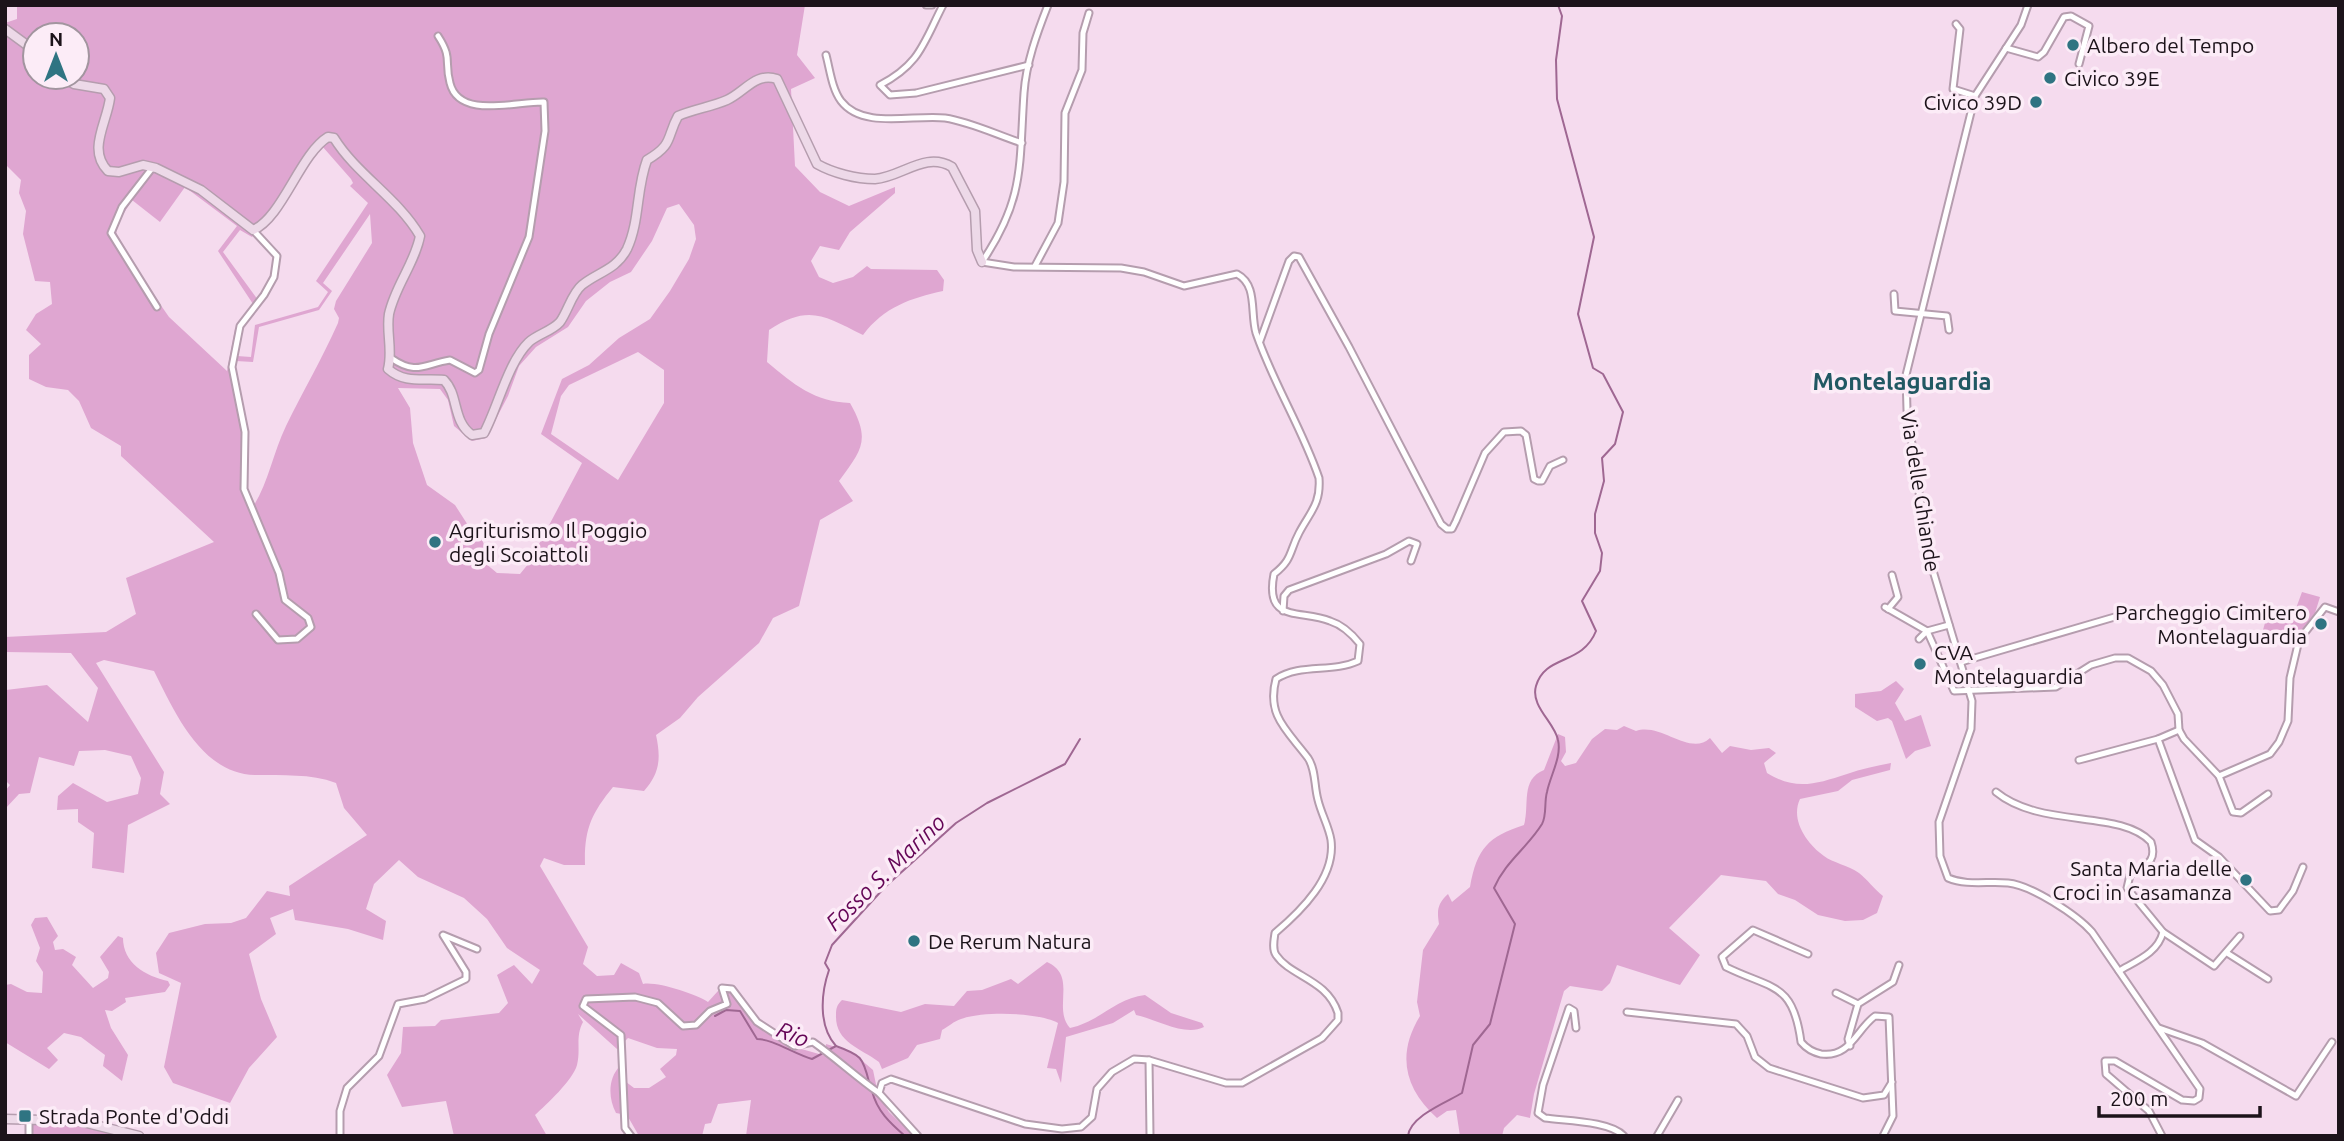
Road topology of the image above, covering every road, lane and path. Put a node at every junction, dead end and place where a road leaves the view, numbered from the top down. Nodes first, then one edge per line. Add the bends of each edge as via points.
1 (926, 5) edge
2 (932, 5) edge
3 (943, 5) edge
4 (1048, 5) edge
5 (2028, 5) edge
6 (1088, 13) dead end
7 (1956, 24) dead end
8 (5, 29) edge
9 (438, 36) dead end
10 (21, 41) edge
11 (2006, 48) junction
12 (826, 55) dead end
13 (2080, 64) dead end
14 (1029, 65) junction
15 (91, 87) edge
16 (1975, 96) junction
17 (1022, 144) junction
18 (153, 167) junction
19 (253, 230) junction
20 (982, 262) junction
21 (1035, 267) junction
22 (1894, 294) dead end
23 (158, 307) dead end
24 (1920, 315) junction
25 (1949, 330) dead end
26 (1260, 341) junction
27 (391, 358) junction
28 (1563, 460) dead end
29 (1411, 561) dead end
30 (1892, 575) dead end
31 (1283, 611) junction
32 (2339, 612) edge
33 (256, 614) dead end
34 (2118, 616) dead end
35 (1949, 625) junction
36 (1927, 631) junction
37 (1919, 639) dead end
38 (1961, 662) junction
39 (1970, 690) junction
40 (2179, 730) junction
41 (2158, 739) junction
42 (2079, 760) dead end
43 (2219, 776) junction
44 (1996, 792) dead end
45 (2268, 794) dead end
46 (2303, 867) dead end
47 (2163, 932) junction
48 (2239, 936) dead end
49 (477, 949) dead end
50 (2227, 953) junction
51 (1808, 954) dead end
52 (1899, 965) dead end
53 (2119, 971) junction
54 (2268, 979) dead end
55 (1836, 993) dead end
56 (1858, 1004) junction
57 (1627, 1012) dead end
58 (1576, 1028) dead end
59 (2158, 1028) junction
60 (2332, 1042) dead end
61 (1850, 1046) junction
62 (1149, 1060) junction
63 (1892, 1082) junction
64 (877, 1091) junction
65 (1678, 1100) dead end
66 (5, 1119) edge
67 (29, 1119) junction
68 (29, 1136) edge
69 (139, 1136) edge
70 (340, 1136) edge
71 (631, 1136) edge
72 (918, 1136) edge
73 (1150, 1136) edge
74 (1624, 1136) edge
75 (1657, 1136) edge
76 (1883, 1136) edge
77 (2162, 1136) edge

1 - 2 street
3 - 14 street via 912,64 880,85 883,91 890,95 916,93
4 - 14 street
5 - 11 street, Via delle Ghiande
6 - 21 street via 1082,69 1065,113 1065,181 1058,223
7 - 16 street via 1960,29 1953,89
8 - 10 street
9 - 27 street via 450,59 450,85 464,103 544,102 545,131 528,237 479,370 475,373 450,360 425,369 412,368
11 - 13 street via 2038,57 2064,17 2071,16 2089,26
11 - 16 street, Via delle Ghiande
12 - 17 street via 836,93 855,111 870,117 945,118
14 - 17 street
15 - 18 street via 104,89 110,98 97,142 97,155 108,171 143,164
16 - 24 street, Via delle Ghiande
17 - 20 street via 1019,186 1011,213
18 - 19 street via 201,190
18 - 23 street via 122,207 111,233
19 - 27 street via 300,175 319,142 334,138 410,219 420,236 389,315
19 - 33 street via 277,256 274,277 240,326 233,352 233,385 244,432 244,489 279,573 285,600 308,618 311,627 297,639 278,640
20 - 21 street
20 - 27 street via 975,211 952,167 933,160 875,178 830,171 817,164 776,79 768,76 727,100 678,116 672,137 647,160 626,251 612,268 581,285 558,324 528,343 516,359 484,433 472,435 464,429 444,380 397,377 388,369
21 - 26 street via 1121,268 1184,286 1237,274 1245,278 1251,291
22 - 24 street via 1895,311
24 - 25 street via 1947,316
24 - 35 street, Via delle Ghiande via 1906,375 1906,400 1928,554
26 - 28 street via 1289,261 1299,257 1447,529 1452,529 1485,453 1504,432 1526,435 1538,481 1550,466
26 - 31 street via 1319,478 1314,513 1299,532 1291,558 1274,574 1274,599
29 - 31 street via 1418,548 1409,541 1289,590
30 - 36 street, Via delle Ghiande via 1898,597 1886,608
31 - 62 street via 1327,619 1360,644 1358,661 1289,671 1276,678 1272,693 1284,733 1308,759 1314,774 1332,852 1310,901 1275,933 1274,947 1280,959 1322,988 1336,1005 1338,1020 1322,1038 1242,1083 1226,1083
32 - 43 street via 2325,607 2299,640 2290,678 2288,721 2270,754
34 - 38 street
35 - 36 street
35 - 38 street, Via delle Ghiande
36 - 37 street
36 - 39 street via 1954,691
38 - 39 street, Via delle Ghiande
39 - 40 street via 2056,687 2091,665 2128,658 2151,670 2163,685 2178,714
39 - 53 street, Via delle Ghiande via 1971,729 1939,822 1944,873 1961,882 2019,885 2059,907 2084,924
40 - 41 street
40 - 43 street
41 - 42 street
41 - 46 street via 2195,840 2220,857 2270,911 2278,910 2294,891
43 - 45 street via 2233,812 2241,813
44 - 47 street via 2050,817 2142,832 2151,842 2154,856 2130,875 2127,888
47 - 50 street via 2208,965 2217,965
47 - 53 street via 2144,957
48 - 50 street
49 - 70 street via 443,935 467,972 466,979 425,999 398,1004 379,1056 347,1088 340,1111
50 - 54 street
51 - 61 street via 1753,930 1722,957 1726,967 1786,994 1798,1017 1805,1047 1830,1054
52 - 56 street via 1893,982
53 - 59 street, Via delle Ghiande
55 - 56 street
56 - 61 street
57 - 63 street via 1737,1024 1755,1057 1769,1068 1863,1098 1884,1095
58 - 74 street via 1574,1011 1569,1008 1538,1113 1545,1118 1598,1124
59 - 60 street via 2202,1043 2296,1096
59 - 77 street, Via delle Ghiande via 2200,1089 2199,1098 2182,1100 2115,1061 2103,1064 2106,1074 2149,1111
61 - 63 street via 1875,1016 1889,1017
62 - 64 street via 1134,1059 1112,1072 1097,1089 1092,1117 1081,1127 1024,1124 891,1079
62 - 73 street
63 - 76 street via 1893,1116
64 - 71 street via 813,1042 794,1046 757,1021 732,989 722,988 727,1004 710,1011 696,1025 683,1026 658,1003 635,997 586,999 583,1006 621,1035 625,1128
64 - 72 street
65 - 75 street
66 - 67 street
67 - 68 street
67 - 69 street via 79,1121

